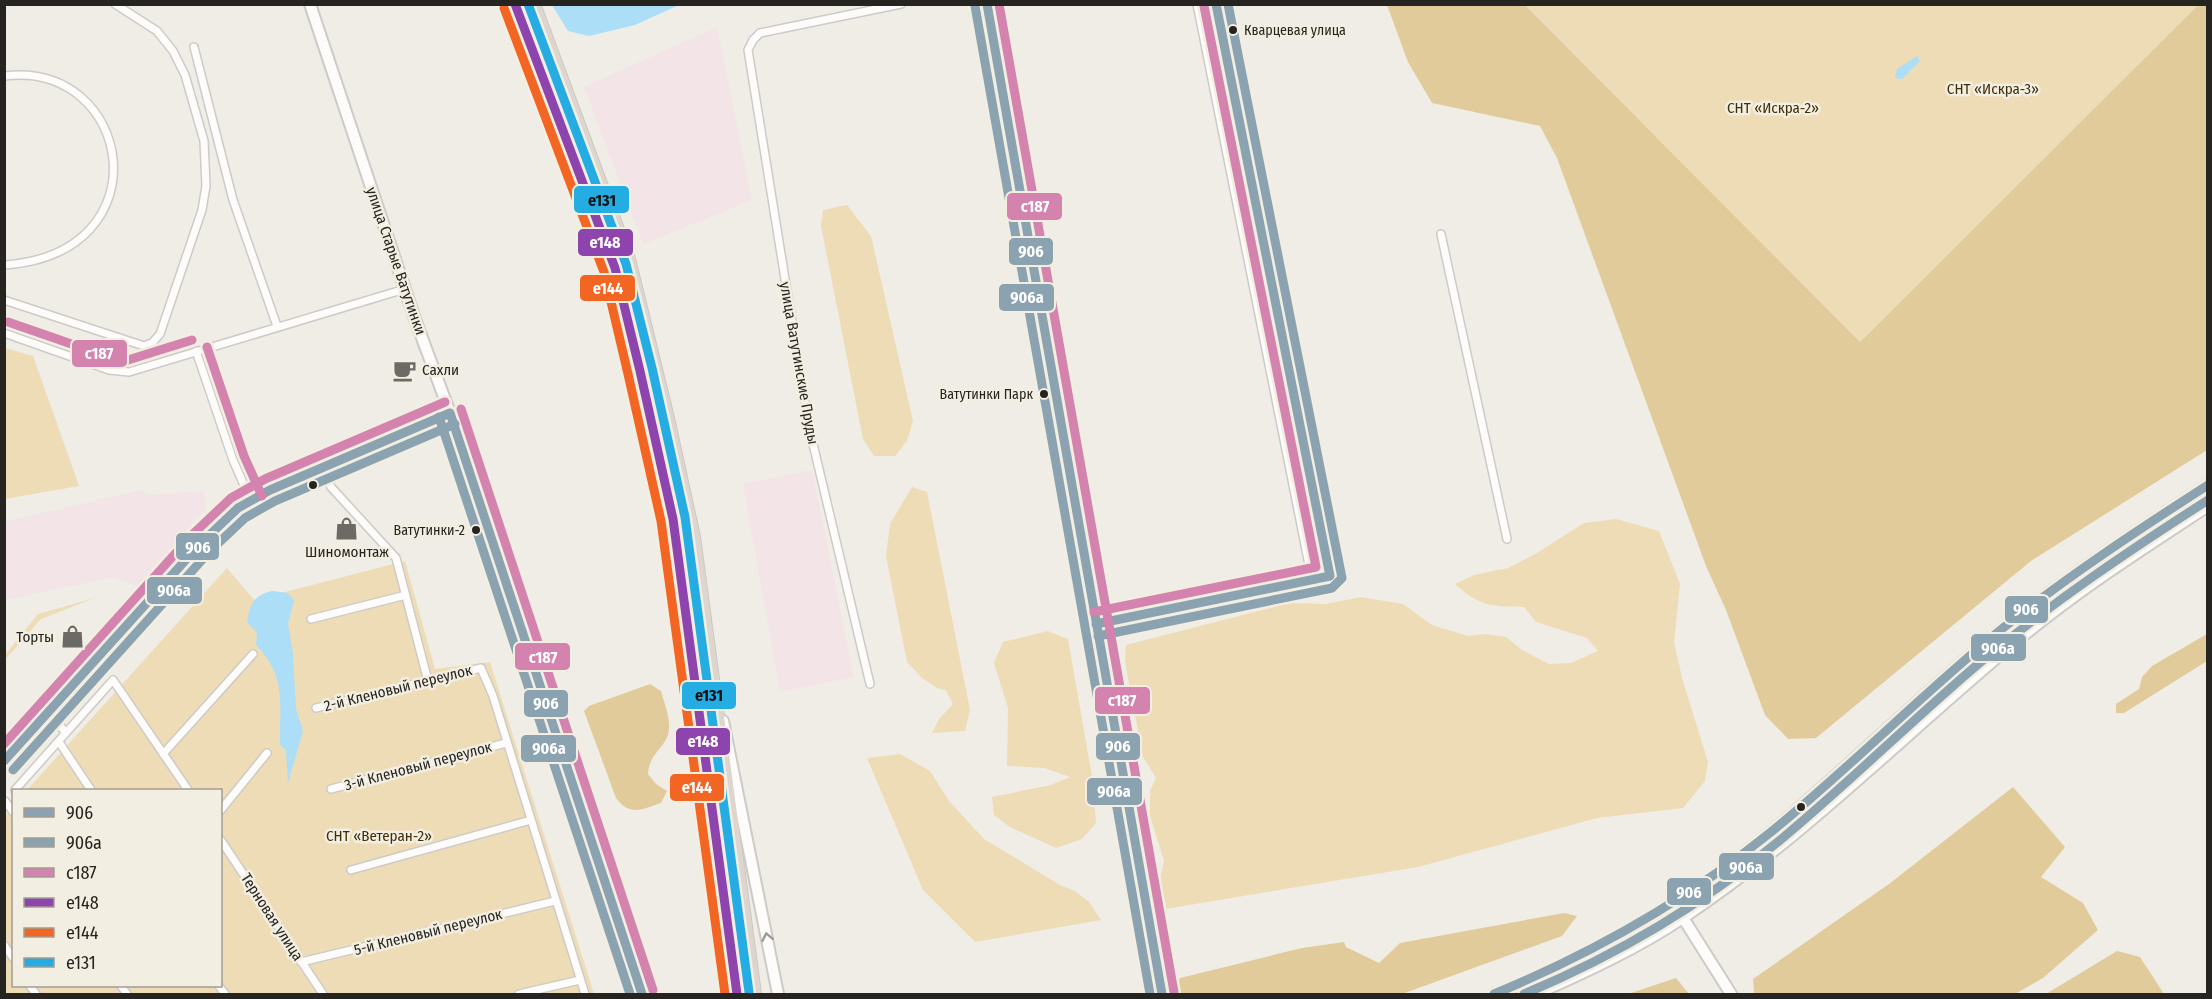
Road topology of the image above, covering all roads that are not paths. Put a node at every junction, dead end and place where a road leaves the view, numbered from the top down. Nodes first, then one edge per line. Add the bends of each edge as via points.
1 (115, 4) edge
2 (310, 4) edge
3 (515, 4) edge
4 (533, 4) edge
5 (901, 4) edge
6 (987, 4) edge
7 (1197, 4) edge
8 (1216, 4) edge
9 (194, 47) dead end
10 (4, 76) edge
11 (1441, 234) dead end
12 (4, 265) edge
13 (405, 289) junction
14 (4, 300) edge
15 (277, 326) junction
16 (4, 333) edge
17 (196, 351) junction
18 (450, 413) junction
19 (322, 469) junction
20 (2208, 485) edge
21 (251, 501) junction
22 (2208, 506) edge
23 (1507, 539) dead end
24 (1312, 580) junction
25 (406, 595) junction
26 (310, 619) dead end
27 (1096, 624) junction
28 (253, 654) dead end
29 (712, 672) junction
30 (428, 681) junction
31 (870, 684) dead end
32 (316, 708) dead end
33 (49, 712) junction
34 (66, 733) junction
35 (59, 742) junction
36 (506, 743) junction
37 (267, 753) dead end
38 (163, 754) junction
39 (4, 762) edge
40 (16, 789) edge
41 (90, 789) edge
42 (187, 789) edge
43 (331, 789) dead end
44 (222, 809) edge
45 (531, 820) junction
46 (222, 842) edge
47 (351, 870) dead end
48 (555, 901) junction
49 (1673, 902) junction
50 (1704, 903) junction
51 (1683, 918) junction
52 (1657, 934) junction
53 (1698, 942) junction
54 (301, 962) junction
55 (580, 980) junction
56 (322, 994) edge
57 (519, 994) edge
58 (585, 994) edge
59 (642, 994) edge
60 (737, 994) edge
61 (754, 994) edge
62 (778, 994) edge
63 (1162, 994) edge
64 (1494, 994) edge
65 (1536, 994) edge
66 (1731, 994) edge

1 - 14 street via 157,31 173,51 185,75 204,141 202,210 160,334 144,346
2 - 13 main road, улица Старые Ватутинки
3 - 60 highway via 615,268 640,371 673,519
4 - 29 highway via 628,259 693,537
5 - 31 street, улица Ватутинские Пруды via 760,33 748,50 808,426
6 - 27 street
7 - 24 street
8 - 24 street via 1330,576
9 - 15 street via 233,200
10 - 12 street via 43,79 78,95 107,133 115,165 111,197 92,227 41,259
11 - 23 street
13 - 15 street
13 - 18 main road, улица Старые Ватутинки
15 - 17 street
16 - 17 street via 109,370 129,372
17 - 21 street
18 - 19 main road
18 - 59 main road, улица Старые Ватутинки
19 - 21 main road
19 - 25 street via 331,487 396,558
20 - 49 main road via 2043,597 1769,833
21 - 33 main road via 238,508 201,543
22 - 50 main road via 2055,610 1839,796
24 - 27 street
25 - 26 street
25 - 30 street
27 - 63 street
28 - 38 street
29 - 61 highway
62 -> 29 main road
30 - 32 street, 2-й Кленовый переулок
30 - 36 street, 2-й Кленовый переулок via 481,668
33 - 34 street
33 - 39 main road
34 - 35 street
34 - 38 street via 113,680
35 - 40 street
35 - 41 street
36 - 43 street, 3-й Кленовый переулок
36 - 45 street
37 - 44 street
38 - 42 street
45 - 47 street
45 - 48 street
46 - 54 street, Терновая улица
48 - 54 street, 5-й Кленовый переулок
48 - 55 street
49 - 51 main road
49 - 64 main road via 1578,956
50 - 51 main road
50 - 53 main road via 1693,924
51 - 52 main road
51 - 53 main road
52 - 53 main road via 1676,929
52 - 65 main road
53 - 66 main road
54 - 56 street, Терновая улица
55 - 57 street
55 - 58 street

